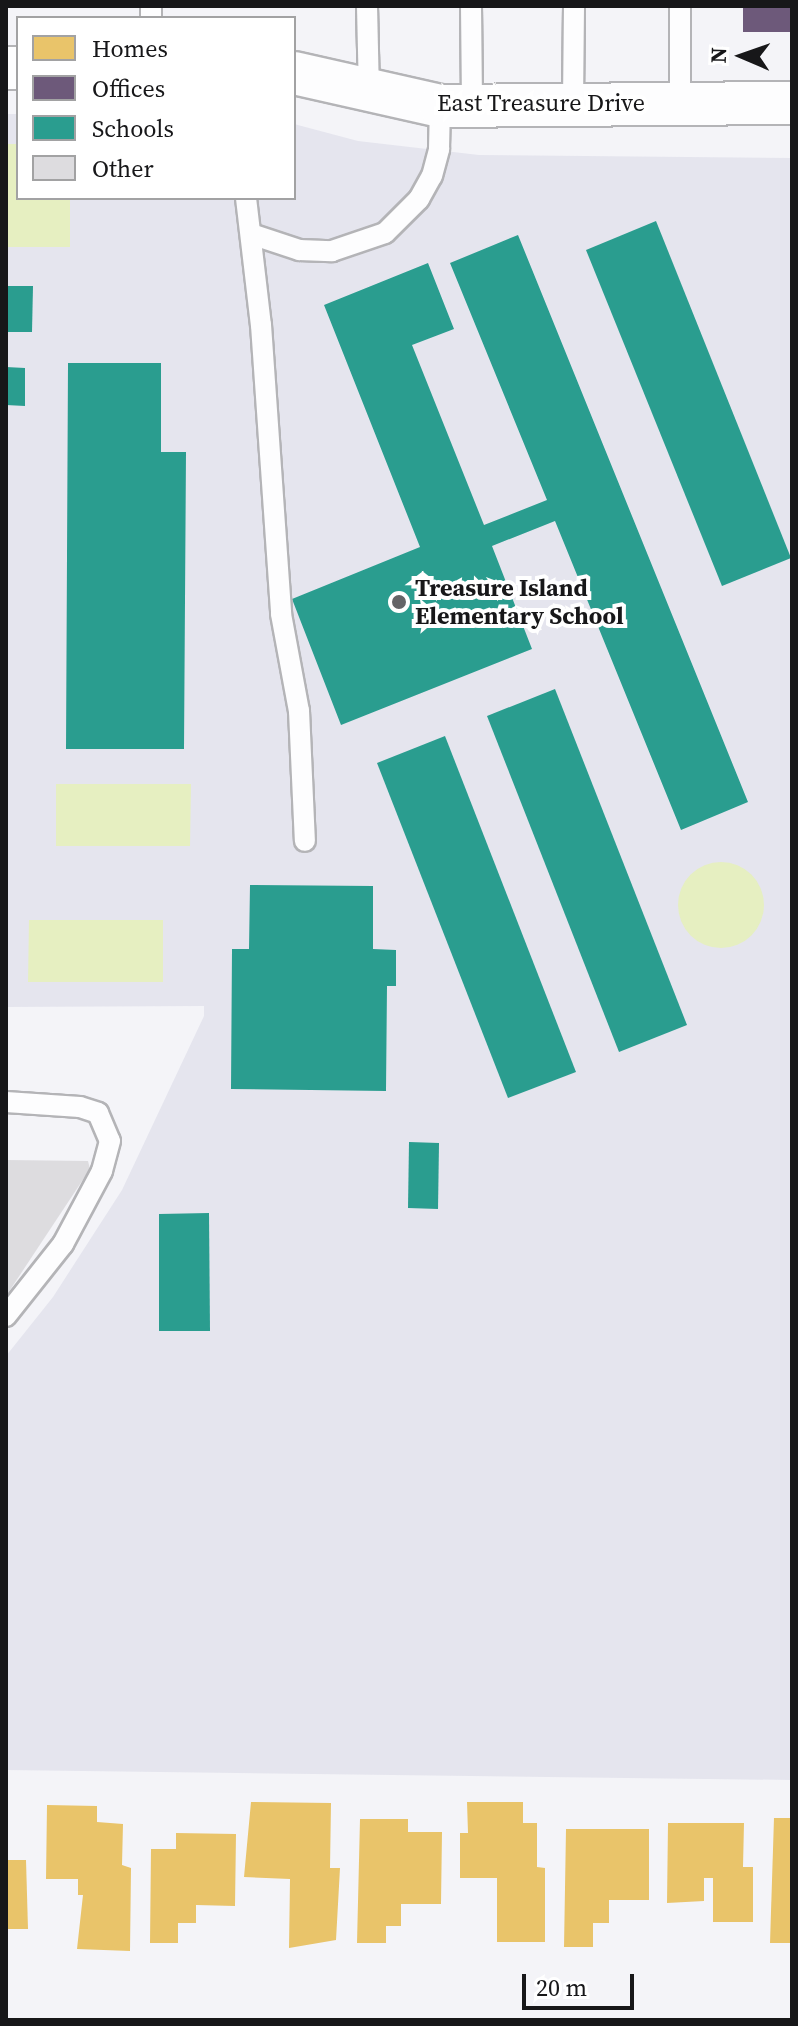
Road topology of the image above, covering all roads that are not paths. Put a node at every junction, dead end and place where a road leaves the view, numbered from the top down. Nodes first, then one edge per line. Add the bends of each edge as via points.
1 (367, 6) edge
2 (471, 6) edge
3 (574, 6) edge
4 (680, 6) edge
5 (296, 73) edge
6 (369, 91) junction
7 (573, 102) junction
8 (680, 102) junction
9 (792, 103) edge
10 (456, 106) junction
11 (246, 200) edge
12 (251, 234) junction
13 (305, 841) dead end
14 (6, 1102) edge
15 (6, 1316) edge

1 - 6 lane
2 - 10 lane
3 - 7 lane
4 - 8 lane
5 - 6 street, East Treasure Drive
6 - 10 street, East Treasure Drive
7 - 8 street, East Treasure Drive
7 - 10 street, East Treasure Drive
8 - 9 street, East Treasure Drive
10 - 12 lane via 432,176 419,199 385,233 332,251 299,250
11 - 12 lane
12 - 13 lane via 281,614 299,711
14 - 15 lane via 98,1113 110,1141 102,1171 63,1244

